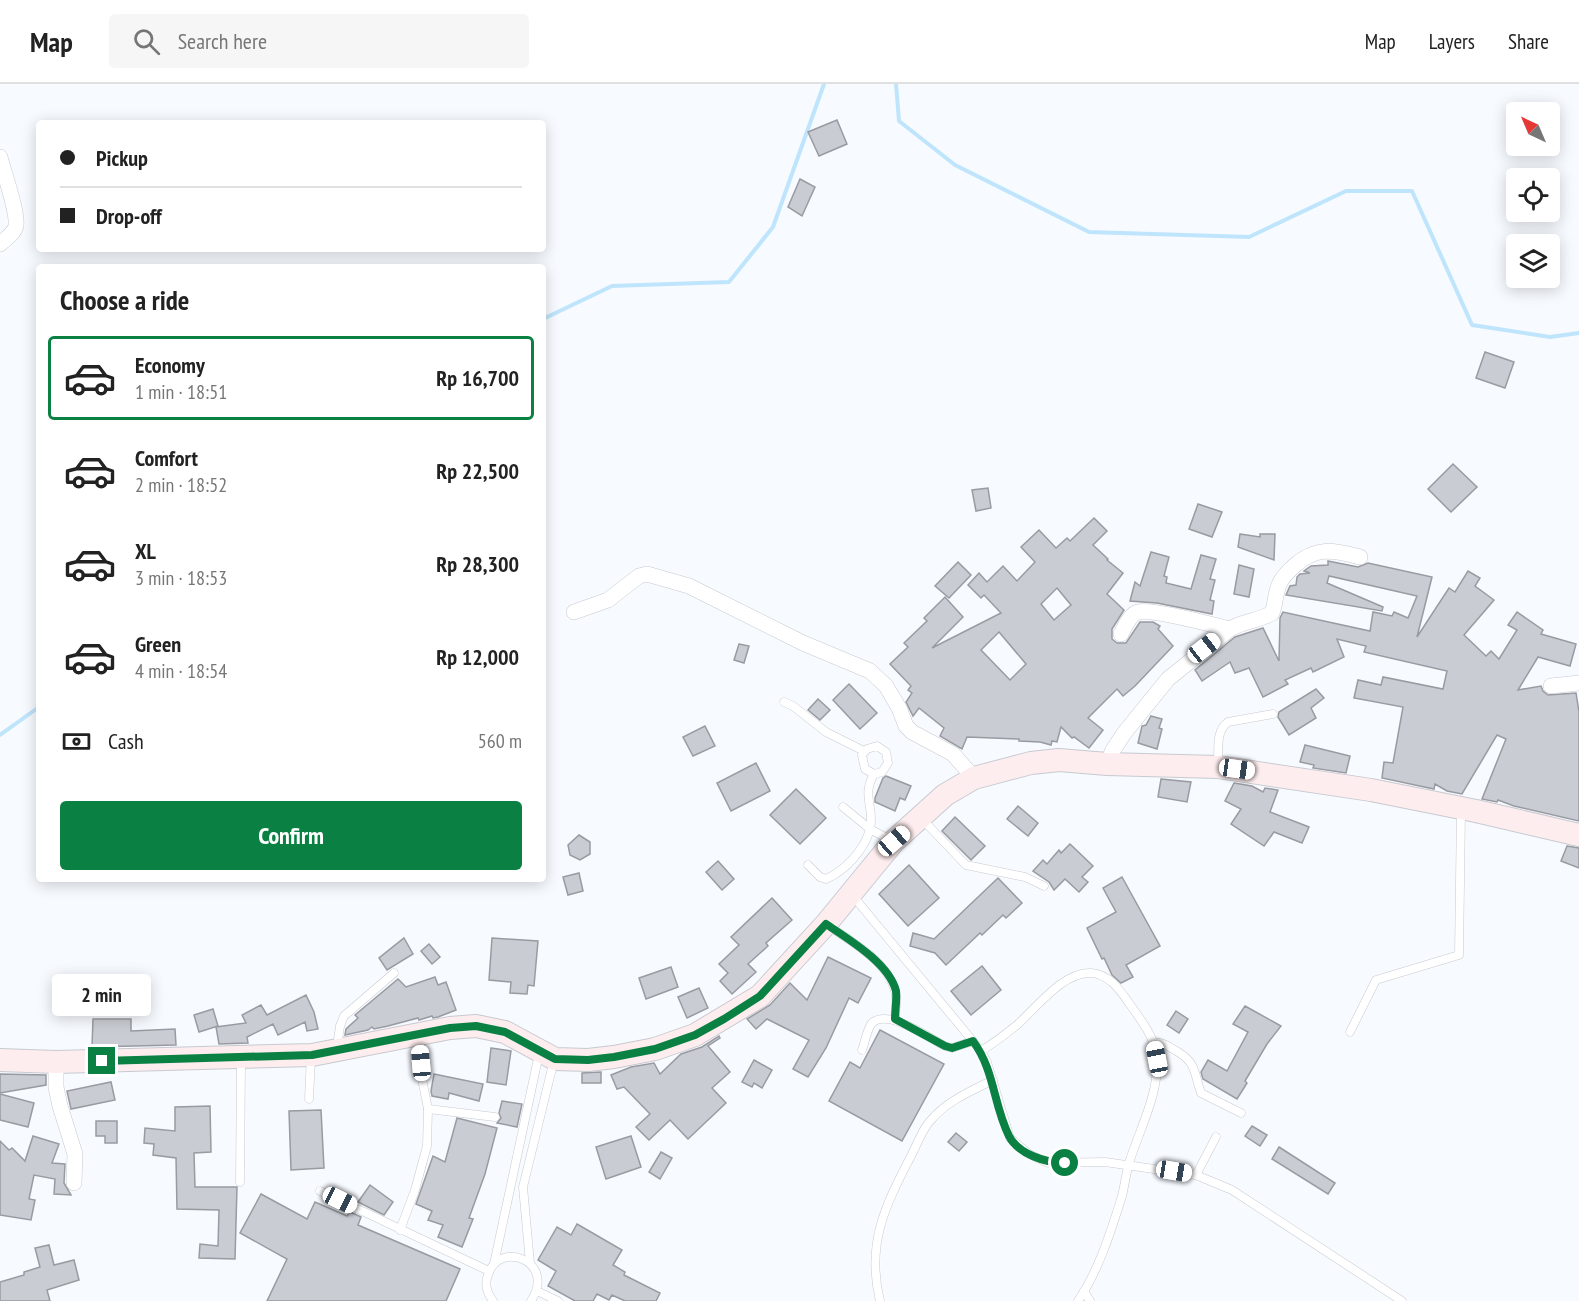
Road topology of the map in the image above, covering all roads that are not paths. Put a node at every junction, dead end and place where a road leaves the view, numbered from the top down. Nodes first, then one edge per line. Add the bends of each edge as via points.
1 (0, 157) edge
2 (0, 243) edge
3 (1360, 557) dead end
4 (574, 612) dead end
5 (1230, 628) junction
6 (1121, 634) dead end
7 (1579, 683) edge
8 (1551, 686) dead end
9 (784, 702) dead end
10 (1273, 714) dead end
11 (864, 751) junction
12 (1107, 764) junction
13 (1218, 767) junction
14 (874, 774) junction
15 (974, 778) junction
16 (843, 807) dead end
17 (1461, 808) junction
18 (921, 818) junction
19 (870, 829) junction
20 (1579, 835) edge
21 (894, 841) junction
22 (808, 865) dead end
23 (1044, 886) dead end
24 (851, 894) junction
25 (826, 924) junction
26 (394, 973) dead end
27 (895, 1019) junction
28 (1350, 1032) dead end
29 (418, 1034) junction
30 (973, 1041) junction
31 (1154, 1043) junction
32 (862, 1050) dead end
33 (336, 1051) junction
34 (981, 1051) junction
35 (312, 1055) junction
36 (547, 1055) junction
37 (241, 1058) junction
38 (0, 1060) edge
39 (56, 1062) junction
40 (993, 1080) junction
41 (309, 1099) dead end
42 (428, 1109) junction
43 (1241, 1113) dead end
44 (495, 1117) dead end
45 (1216, 1137) dead end
46 (1129, 1164) junction
47 (1196, 1175) junction
48 (240, 1182) dead end
49 (74, 1183) dead end
50 (510, 1185) junction
51 (523, 1187) junction
52 (320, 1191) dead end
53 (400, 1230) junction
54 (530, 1263) junction
55 (494, 1264) junction
56 (489, 1271) junction
57 (537, 1291) junction
58 (1084, 1291) junction
59 (494, 1301) edge
60 (531, 1301) edge
61 (558, 1301) edge
62 (880, 1301) edge
63 (1077, 1301) edge
64 (1090, 1301) edge
65 (1402, 1301) edge

1 - 2 street via 16,227
3 - 5 street via 1323,550 1310,554 1281,580 1272,613
4 - 15 street via 608,600 647,574 689,586 803,643 870,671 886,686 906,726 929,743 953,753
5 - 6 street via 1139,612
5 - 12 street via 1168,679 1125,732
7 - 8 street
9 - 11 lane via 826,732
10 - 13 lane via 1224,725 1219,735
11 - 14 lane via 862,765
11 - 14 lane via 877,746 886,752 886,768
12 - 13 street
12 - 15 street via 1050,761
13 - 17 street
14 - 19 lane via 867,793
15 - 18 street via 945,795
16 - 19 lane
17 - 20 street
17 - 28 lane via 1459,955 1376,980
18 - 21 street
18 - 23 lane via 966,865 1025,877
19 - 21 lane
19 - 22 lane via 859,851 832,876 824,879
21 - 24 street
24 - 25 street
24 - 30 lane
25 - 27 lane via 865,951 887,975 896,991
25 - 36 street via 760,996 695,1035 655,1049 614,1057 588,1060
26 - 33 lane via 344,1016
27 - 30 lane via 952,1048
27 - 32 lane via 884,1018 870,1025
29 - 33 street
29 - 36 street via 476,1026 505,1032
29 - 42 lane
30 - 34 lane
31 - 34 lane via 1116,985 1090,973 1073,976 1054,989 998,1041
31 - 43 lane via 1161,1042 1186,1056 1201,1093
31 - 46 lane via 1155,1085
33 - 35 street
34 - 40 lane
35 - 37 street
35 - 41 lane
36 - 50 lane via 537,1067
36 - 51 lane via 550,1070
37 - 39 street
37 - 48 lane
38 - 39 street
39 - 49 street via 56,1087 75,1154
40 - 46 lane via 1010,1138 1029,1154 1048,1163
40 - 62 lane via 948,1104 930,1121 908,1162 882,1217 875,1251
42 - 44 lane
42 - 53 lane via 427,1146
45 - 47 lane
46 - 47 lane
46 - 58 lane via 1101,1256
47 - 65 lane via 1232,1190
50 - 51 lane
50 - 55 lane
51 - 54 lane
52 - 53 lane
53 - 56 lane
54 - 55 lane via 512,1256
54 - 57 lane via 539,1281
55 - 56 lane
56 - 59 lane via 487,1291
57 - 60 lane
57 - 61 lane
58 - 63 lane
58 - 64 lane

